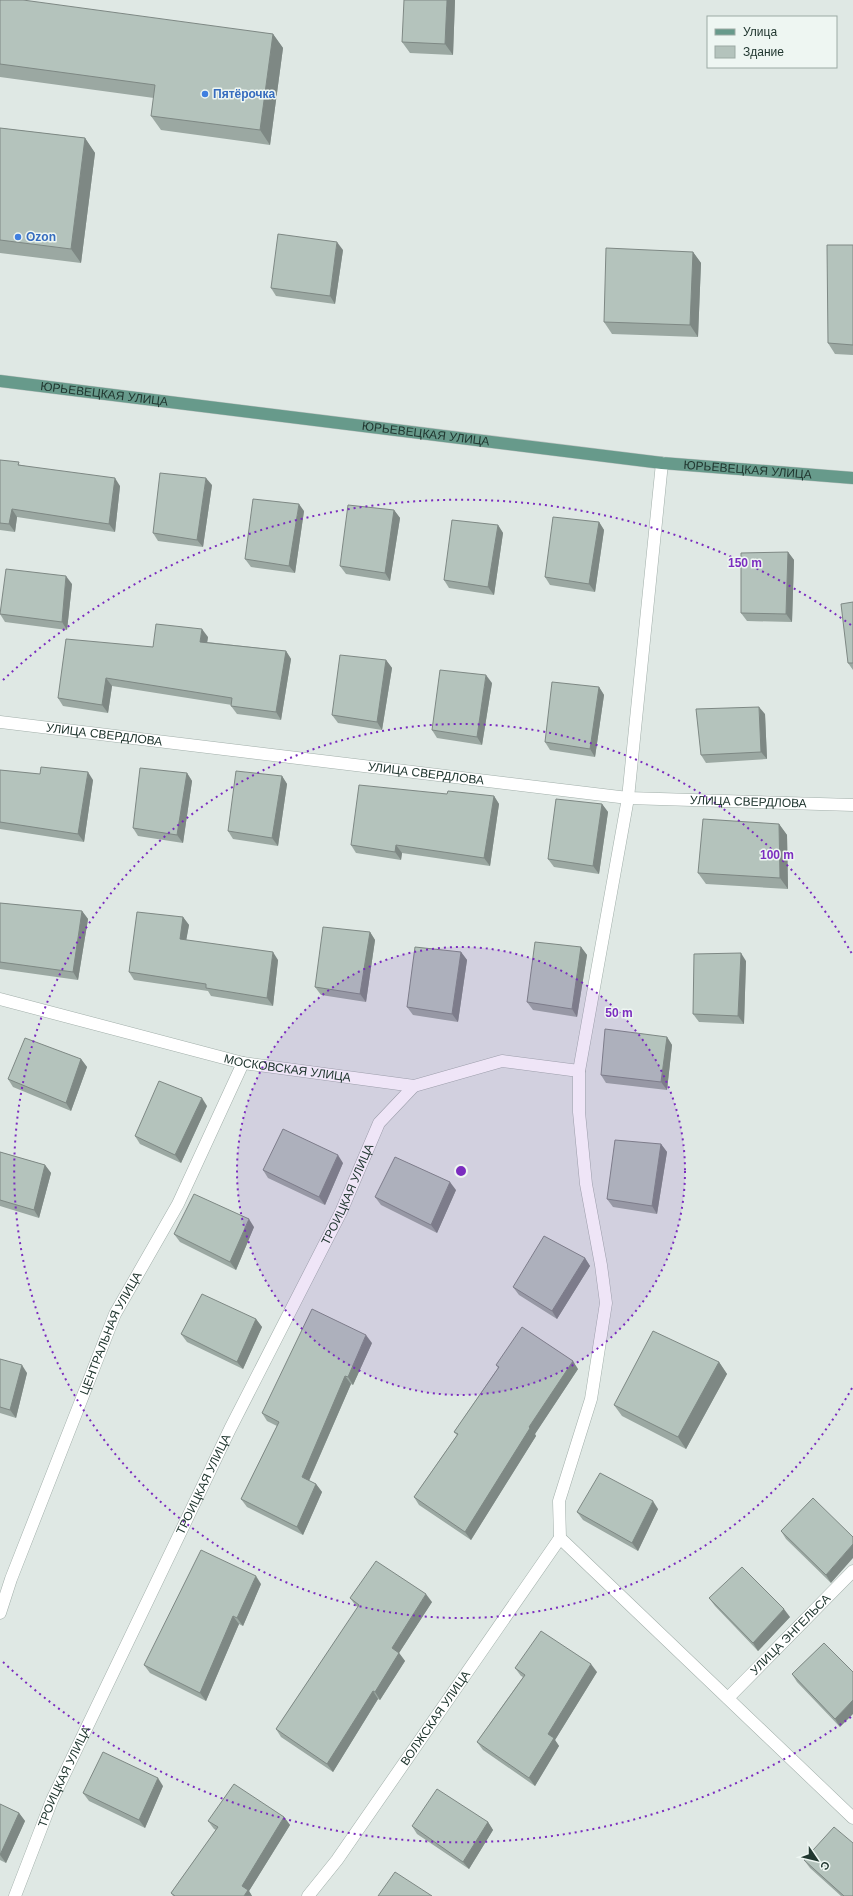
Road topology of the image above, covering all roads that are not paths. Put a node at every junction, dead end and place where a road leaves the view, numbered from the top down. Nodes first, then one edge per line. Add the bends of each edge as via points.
1 (0, 381) edge
2 (662, 463) junction
3 (853, 478) edge
4 (0, 722) edge
5 (628, 798) junction
6 (853, 805) edge
7 (0, 999) edge
8 (243, 1063) junction
9 (579, 1071) junction
10 (414, 1086) junction
11 (560, 1538) junction
12 (853, 1571) edge
13 (0, 1613) edge
14 (728, 1698) junction
15 (853, 1818) edge
16 (14, 1896) edge
17 (308, 1896) edge

1 - 2 main road, ЮРЬЕВЕЦКАЯ УЛИЦА
2 - 3 main road, ЮРЬЕВЕЦКАЯ УЛИЦА
2 - 5 street
4 - 5 street, УЛИЦА СВЕРДЛОВА
5 - 6 street, УЛИЦА СВЕРДЛОВА
5 - 9 street
7 - 8 street, МОСКОВСКАЯ УЛИЦА
8 - 10 street, МОСКОВСКАЯ УЛИЦА
8 - 13 street, ЦЕНТРАЛЬНАЯ УЛИЦА via 178,1204 115,1314
9 - 10 street, МОСКОВСКАЯ УЛИЦА via 502,1061
9 - 11 street via 579,1112 586,1184 606,1303 591,1399 559,1501
10 - 16 street, ТРОИЦКАЯ УЛИЦА via 379,1123 341,1212 230,1429 52,1800
11 - 14 street
11 - 17 street, ВОЛЖСКАЯ УЛИЦА via 336,1860
12 - 14 street, УЛИЦА ЭНГЕЛЬСА
14 - 15 street

